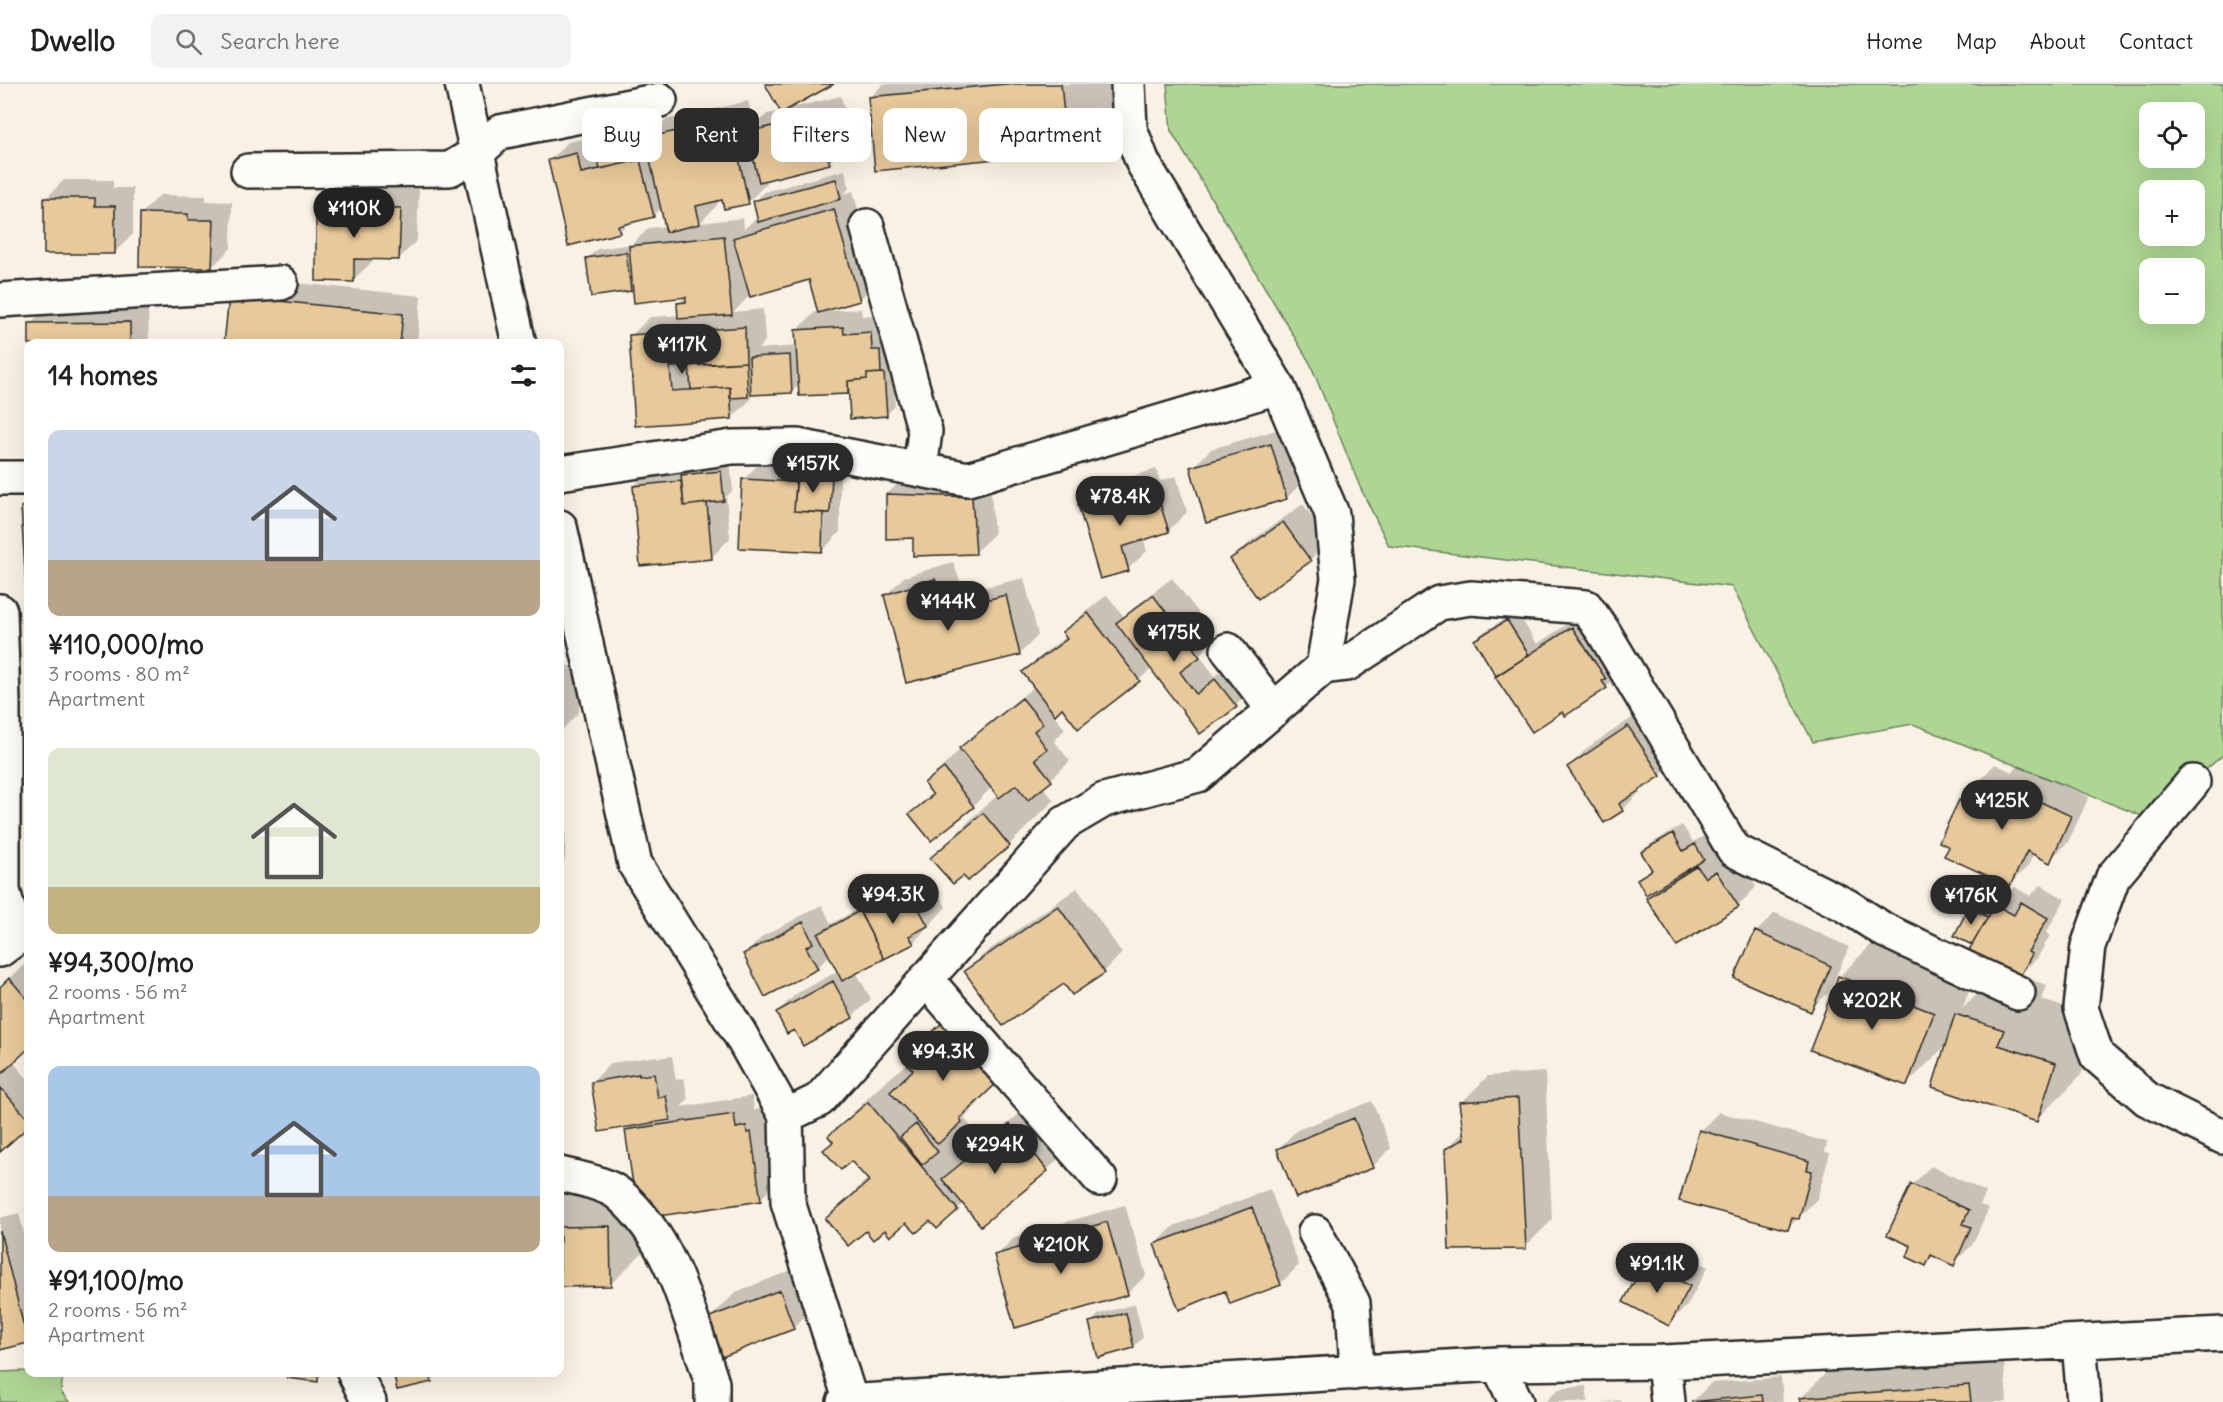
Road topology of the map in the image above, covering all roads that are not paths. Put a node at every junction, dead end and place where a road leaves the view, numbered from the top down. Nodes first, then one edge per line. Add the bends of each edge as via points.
1 (462, 84) edge
2 (1128, 84) edge
3 (660, 100) dead end
4 (477, 152) junction
5 (248, 171) dead end
6 (867, 226) dead end
7 (281, 284) dead end
8 (0, 300) edge
9 (518, 339) edge
10 (1278, 387) junction
11 (920, 470) junction
12 (564, 472) edge
13 (0, 478) edge
14 (24, 478) edge
15 (564, 545) edge
16 (0, 611) edge
17 (1228, 650) dead end
18 (1323, 667) junction
19 (10, 700) edge
20 (1274, 710) junction
21 (2193, 782) dead end
22 (17, 940) edge
23 (926, 979) junction
24 (2018, 993) dead end
25 (786, 1116) junction
26 (2223, 1137) edge
27 (564, 1175) edge
28 (1100, 1179) dead end
29 (1315, 1232) dead end
30 (2223, 1334) edge
31 (2079, 1342) junction
32 (1664, 1362) junction
33 (1498, 1364) junction
34 (1354, 1373) junction
35 (356, 1377) edge
36 (369, 1402) edge
37 (712, 1402) edge
38 (844, 1402) edge
39 (851, 1402) edge
40 (1516, 1402) edge
41 (1668, 1402) edge
42 (2084, 1402) edge

1 - 4 street
2 - 10 street via 1130,129 1143,163
3 - 4 street via 500,132
4 - 5 street via 450,169
4 - 9 street
6 - 11 street via 925,431
7 - 8 street
10 - 11 street via 968,479
10 - 18 street via 1332,514 1338,579
11 - 12 street via 796,446 732,447
13 - 14 street
15 - 25 street via 635,864
16 - 19 street
17 - 20 street
18 - 20 street
18 - 24 street via 1347,664 1439,603 1471,598 1586,607 1734,850 1847,906 1884,930
19 - 22 street via 3,890
20 - 23 street via 1198,775 1104,800 1065,823
21 - 26 street via 2113,877 2088,946 2081,1008 2097,1056 2147,1099
23 - 25 street via 819,1100
23 - 28 street
25 - 39 street via 788,1202
27 - 37 street via 585,1179 618,1194 645,1222 674,1272 712,1383
29 - 34 street via 1353,1303
30 - 31 street
31 - 32 street
31 - 42 street
32 - 33 street
32 - 41 street
33 - 34 street
33 - 40 street
34 - 39 street
35 - 36 street
38 - 39 street

